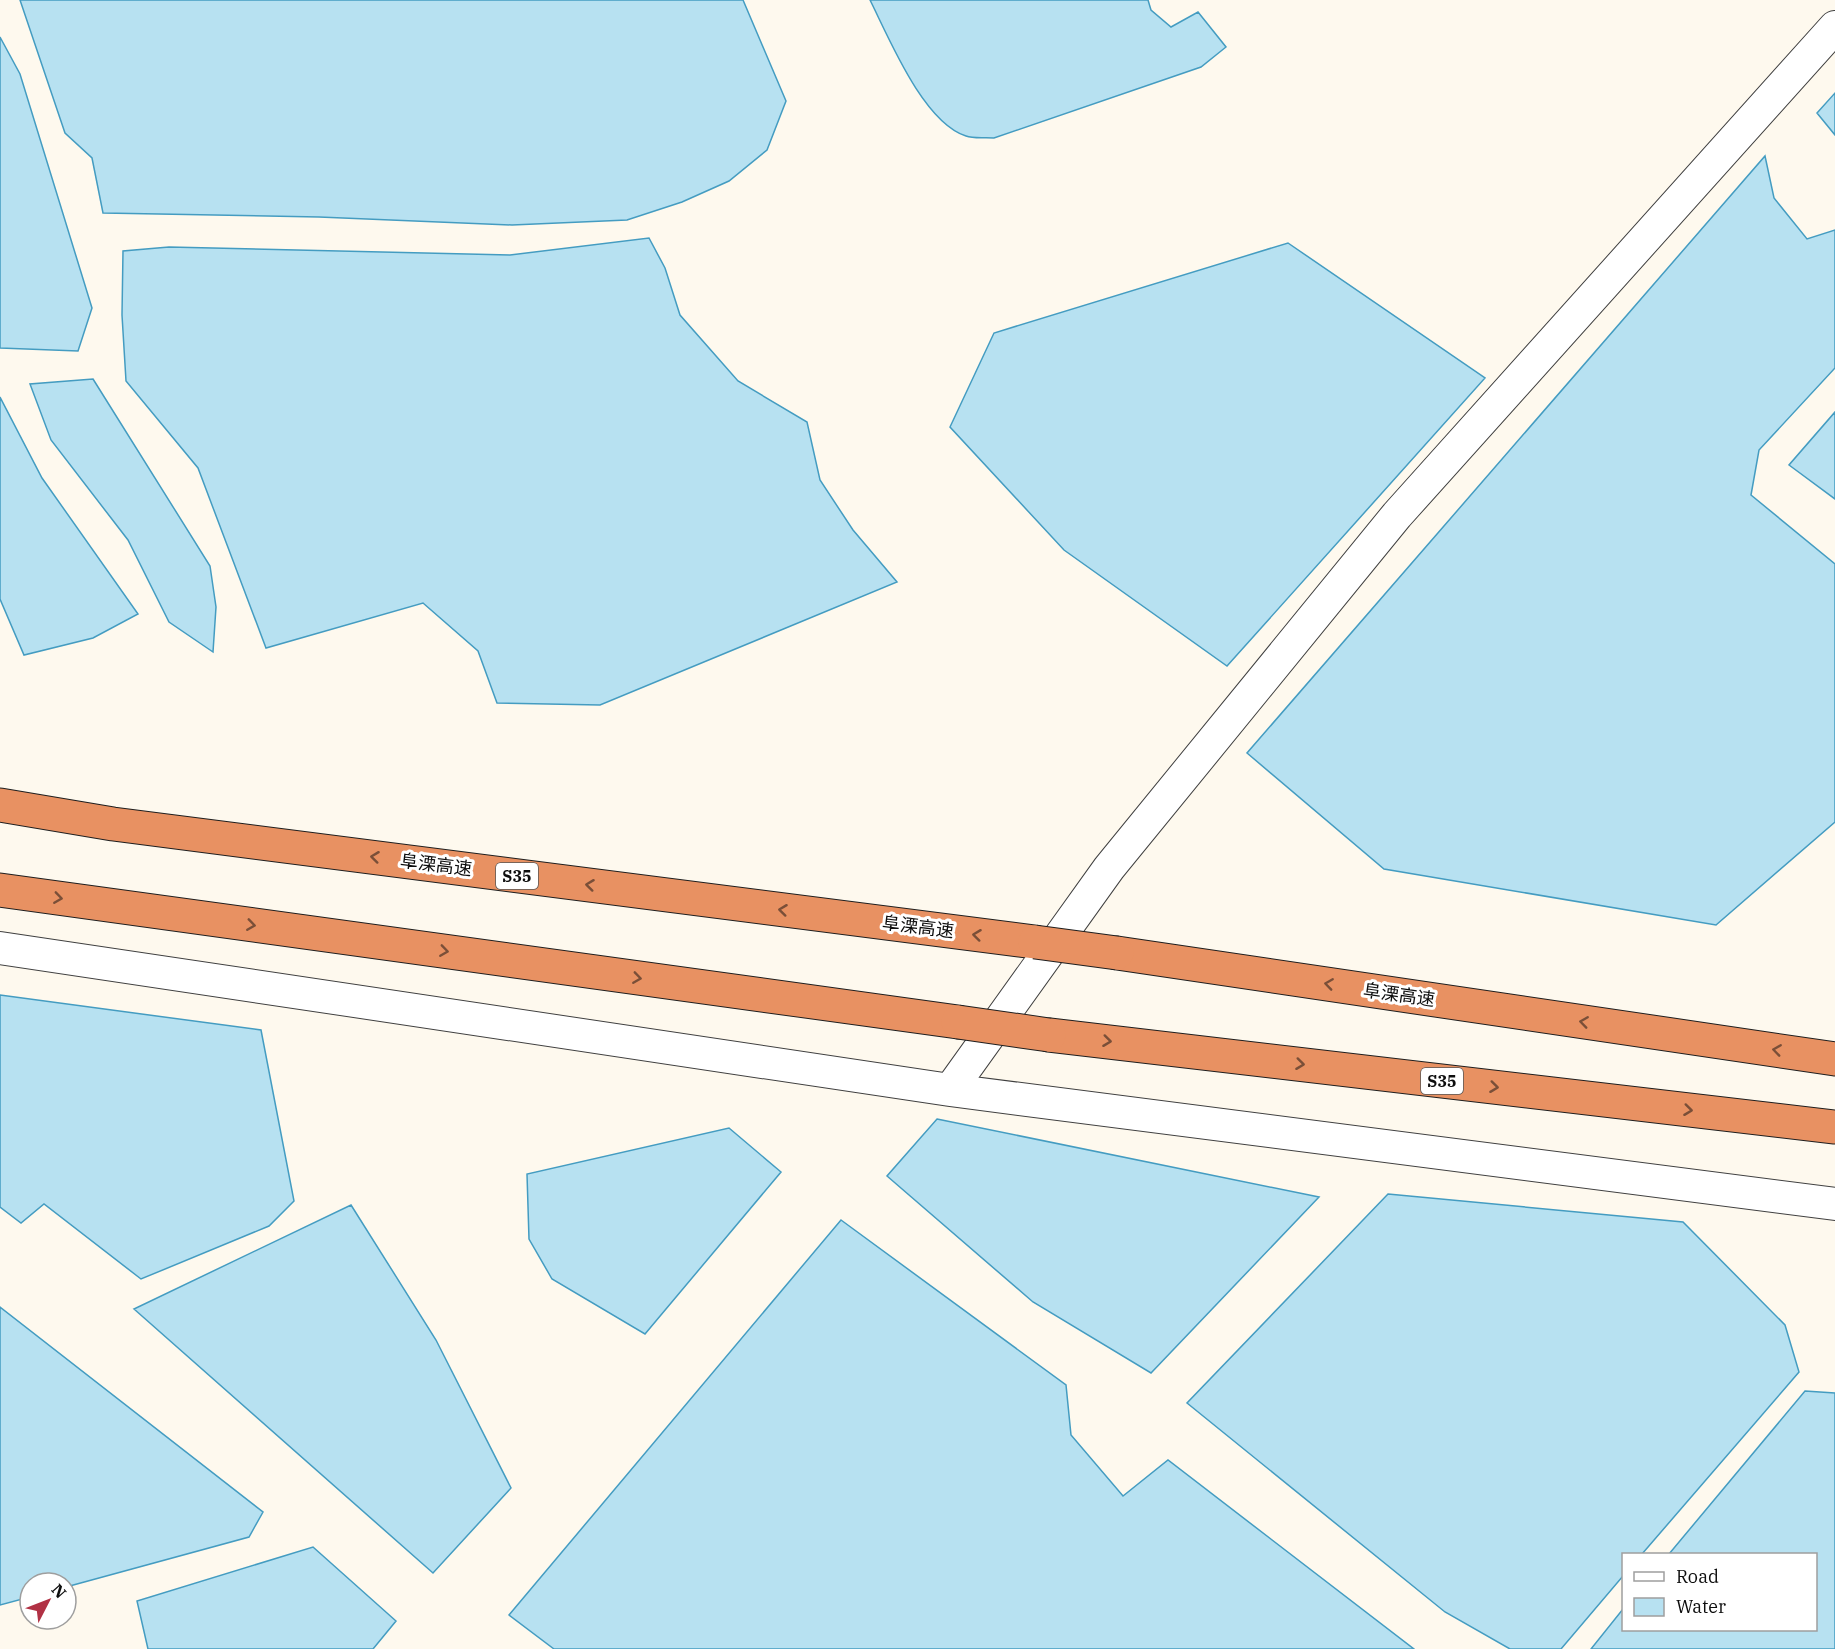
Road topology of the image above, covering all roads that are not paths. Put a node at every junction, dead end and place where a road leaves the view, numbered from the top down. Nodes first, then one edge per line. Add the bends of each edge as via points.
1 (1835, 27) edge
2 (0, 805) edge
3 (0, 890) edge
4 (0, 948) edge
5 (1835, 1059) edge
6 (950, 1090) junction
7 (1835, 1127) edge
8 (1835, 1204) edge

1 - 6 street via 1397,515 1109,868
5 -> 2 highway, 阜溧高速 / S35, bridge via 1117,953 113,824
3 -> 7 highway, S35, bridge via 1049,1035
4 - 6 street
6 - 8 street

